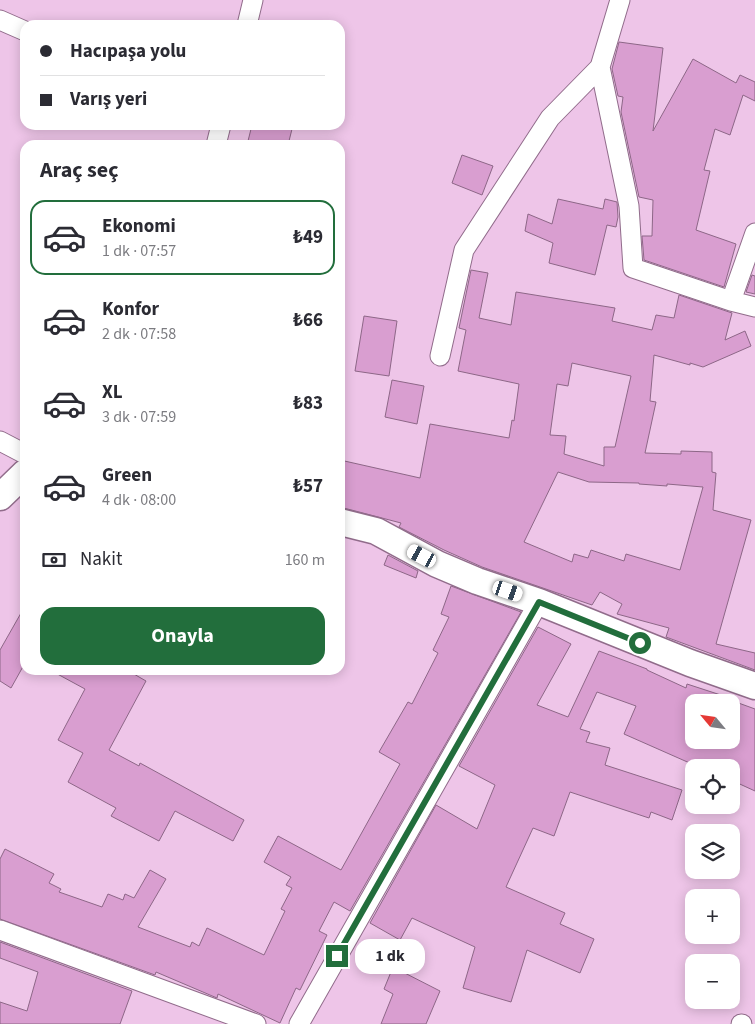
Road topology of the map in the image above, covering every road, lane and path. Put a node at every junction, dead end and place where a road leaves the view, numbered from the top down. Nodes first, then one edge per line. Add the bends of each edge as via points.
1 (253, 0) edge
2 (620, 0) edge
3 (0, 20) edge
4 (248, 20) edge
5 (20, 29) edge
6 (600, 67) junction
7 (755, 233) edge
8 (731, 301) junction
9 (755, 307) edge
10 (440, 356) dead end
11 (0, 441) edge
12 (20, 451) edge
13 (20, 477) edge
14 (0, 497) edge
15 (345, 523) edge
16 (539, 602) junction
17 (755, 686) edge
18 (0, 930) edge
19 (256, 1024) edge
20 (299, 1024) edge

1 - 4 street
2 - 6 street
3 - 5 street
6 - 8 street via 629,206 633,268
6 - 10 street via 550,118 464,250
7 - 8 street
8 - 9 street
11 - 12 street
13 - 14 main road
15 - 16 main road via 376,531 437,564
16 - 17 main road
16 - 20 street
18 - 19 street

